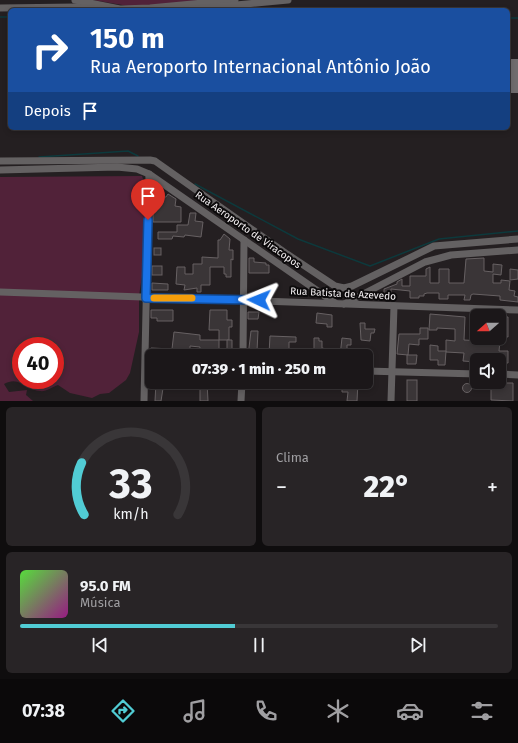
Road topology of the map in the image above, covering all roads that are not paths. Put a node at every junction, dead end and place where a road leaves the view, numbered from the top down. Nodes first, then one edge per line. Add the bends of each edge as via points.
1 (75, 0) edge
2 (234, 0) edge
3 (288, 0) edge
4 (0, 8) edge
5 (83, 8) edge
6 (205, 8) edge
7 (0, 161) edge
8 (0, 170) edge
9 (150, 174) junction
10 (518, 239) edge
11 (244, 240) junction
12 (518, 250) edge
13 (0, 292) edge
14 (146, 298) junction
15 (244, 299) junction
16 (335, 303) junction
17 (344, 304) junction
18 (394, 306) junction
19 (518, 310) edge
20 (148, 349) edge
21 (242, 349) edge
22 (373, 371) edge
23 (392, 371) junction
24 (470, 374) edge
25 (506, 374) edge
26 (518, 375) edge
27 (145, 389) edge
28 (242, 389) edge
29 (144, 401) edge
30 (241, 401) edge
31 (391, 401) edge

1 - 2 street via 120,8 150,8
3 - 6 street
4 - 5 street
7 - 10 street via 155,161 287,254 335,286 344,288 434,246
8 - 9 street, Rua Aeroporto de Viracopos via 116,167 137,169
9 - 11 street, Rua Aeroporto de Viracopos
9 - 14 street
11 - 15 street
11 - 16 street, Rua Aeroporto de Viracopos
12 - 17 street via 451,255 425,262
13 - 14 street, Rua Batista de Azevedo
14 - 15 street, Rua Batista de Azevedo
14 - 20 street
15 - 16 street, Rua Batista de Azevedo
15 - 21 street
16 - 17 street, Rua Batista de Azevedo
17 - 18 street, Rua Batista de Azevedo
18 - 19 street, Rua Batista de Azevedo
18 - 23 street
22 - 23 street
23 - 24 street
23 - 31 street
25 - 26 street
27 - 29 street
28 - 30 street

